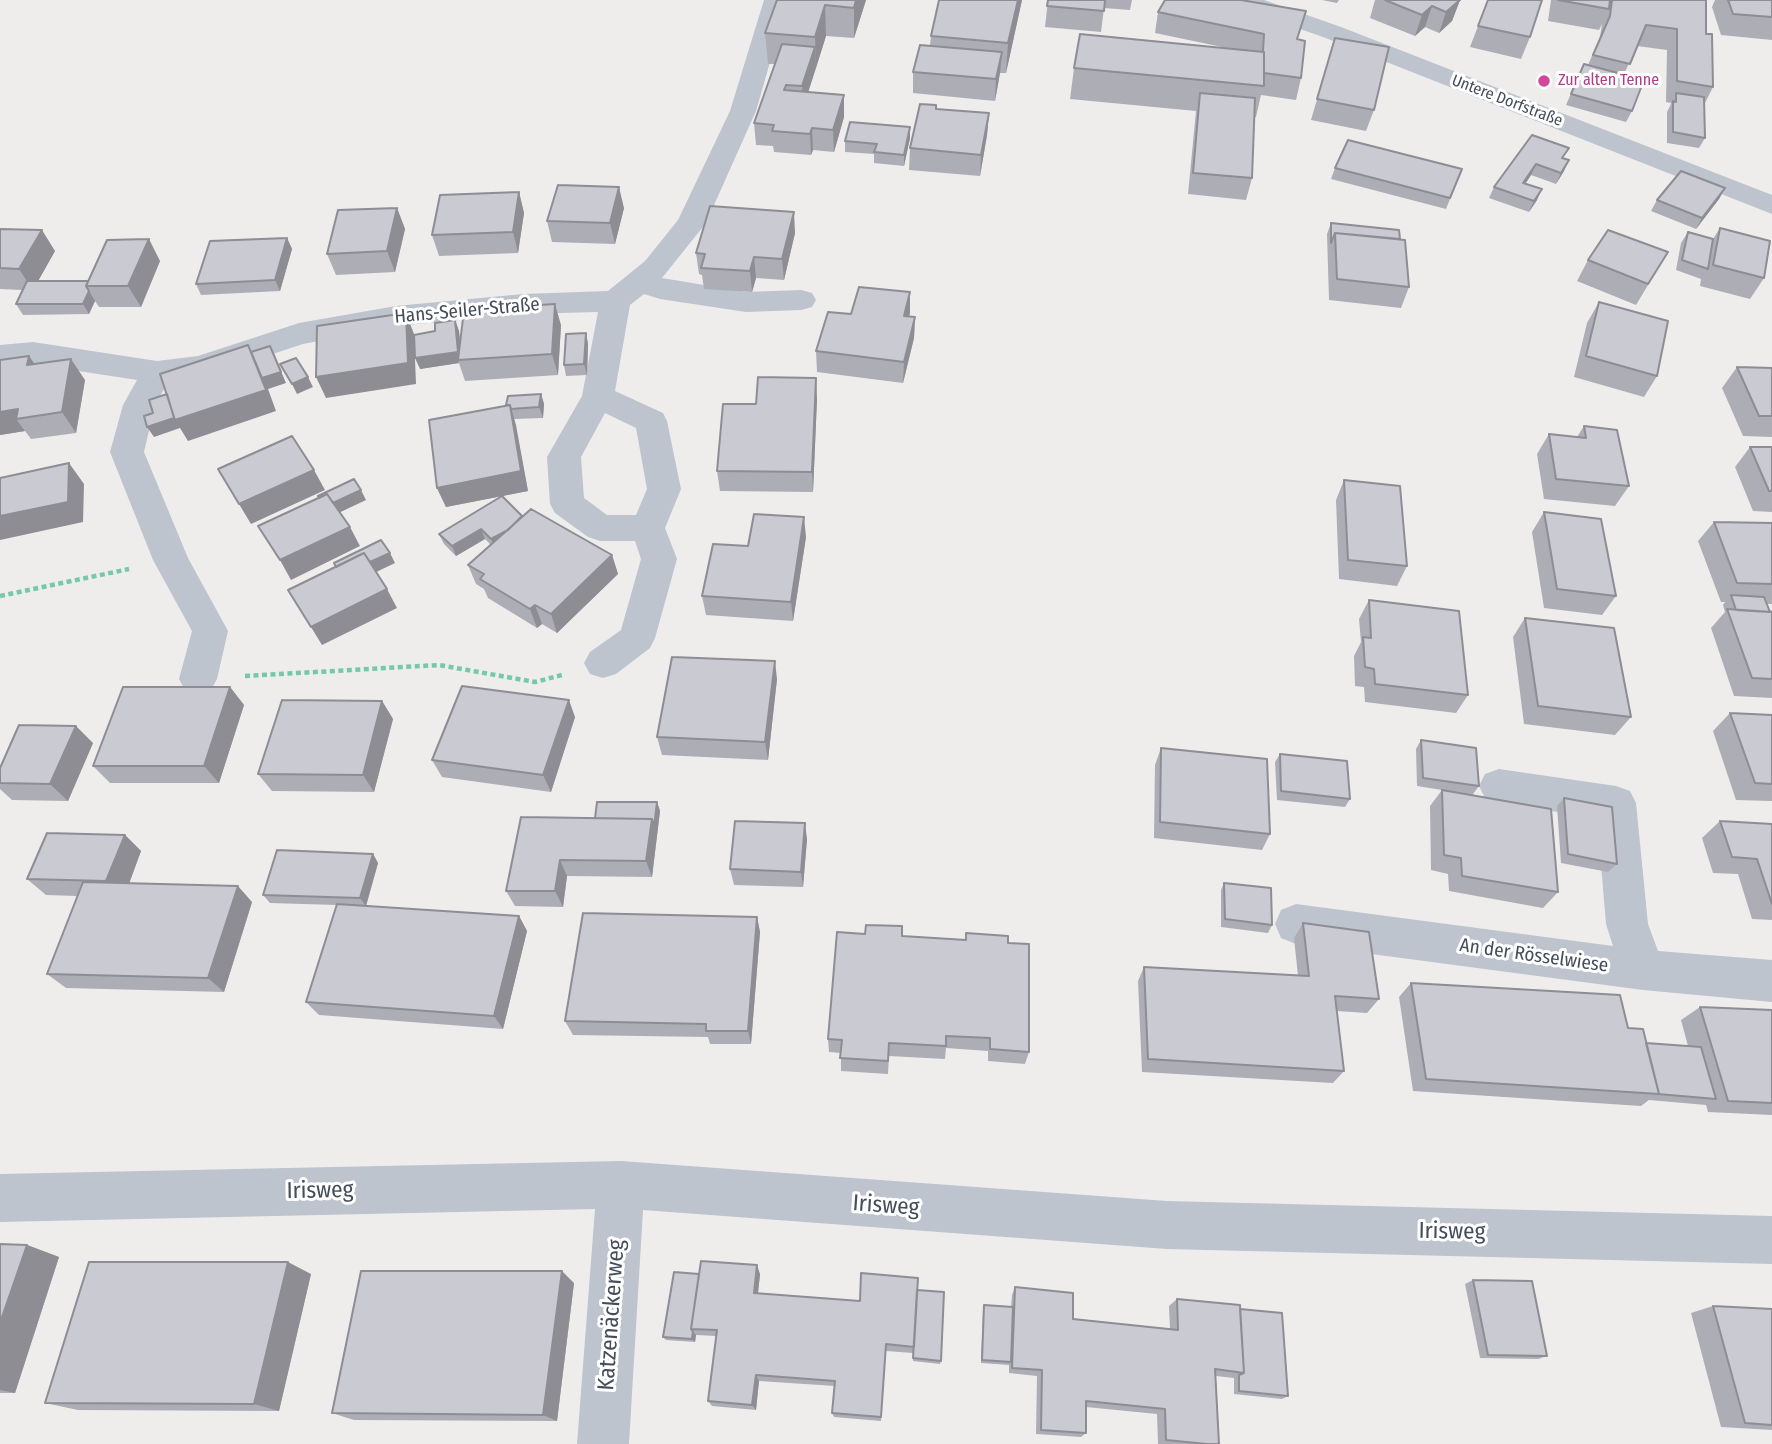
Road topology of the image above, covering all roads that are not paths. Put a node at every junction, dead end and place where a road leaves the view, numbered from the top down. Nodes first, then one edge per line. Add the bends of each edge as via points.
1 (776, 0) edge
2 (1240, 0) edge
3 (1772, 205) edge
4 (628, 291) junction
5 (802, 300) dead end
6 (0, 356) edge
7 (158, 372) junction
8 (598, 396) junction
9 (648, 528) junction
10 (603, 663) road end
11 (198, 679) road end
12 (1499, 786) dead end
13 (1296, 924) dead end
14 (1643, 970) junction
15 (1772, 981) edge
16 (621, 1185) junction
17 (0, 1198) edge
18 (1772, 1240) edge
19 (603, 1444) edge

1 - 4 street via 743,111 691,223 656,268
2 - 3 street, Untere Dorfstraße
4 - 5 street, Hans-Seiler-Straße via 660,289 746,302
4 - 7 street, Hans-Seiler-Straße via 396,316 299,334 200,367
4 - 8 street
6 - 7 street, Hans-Seiler-Straße via 33,353
7 - 11 street via 139,405 127,452 171,560 210,631
8 - 9 street via 651,421 664,489
8 - 9 street via 564,457 567,504 600,528
9 - 10 street via 659,559 637,638
12 - 14 street via 1616,803 1627,924
13 - 14 street, An der Rösselwiese
14 - 15 street, An der Rösselwiese
16 - 17 street, Irisweg
16 - 18 street, Irisweg via 1167,1225
16 - 19 street, Katzenäckerweg

